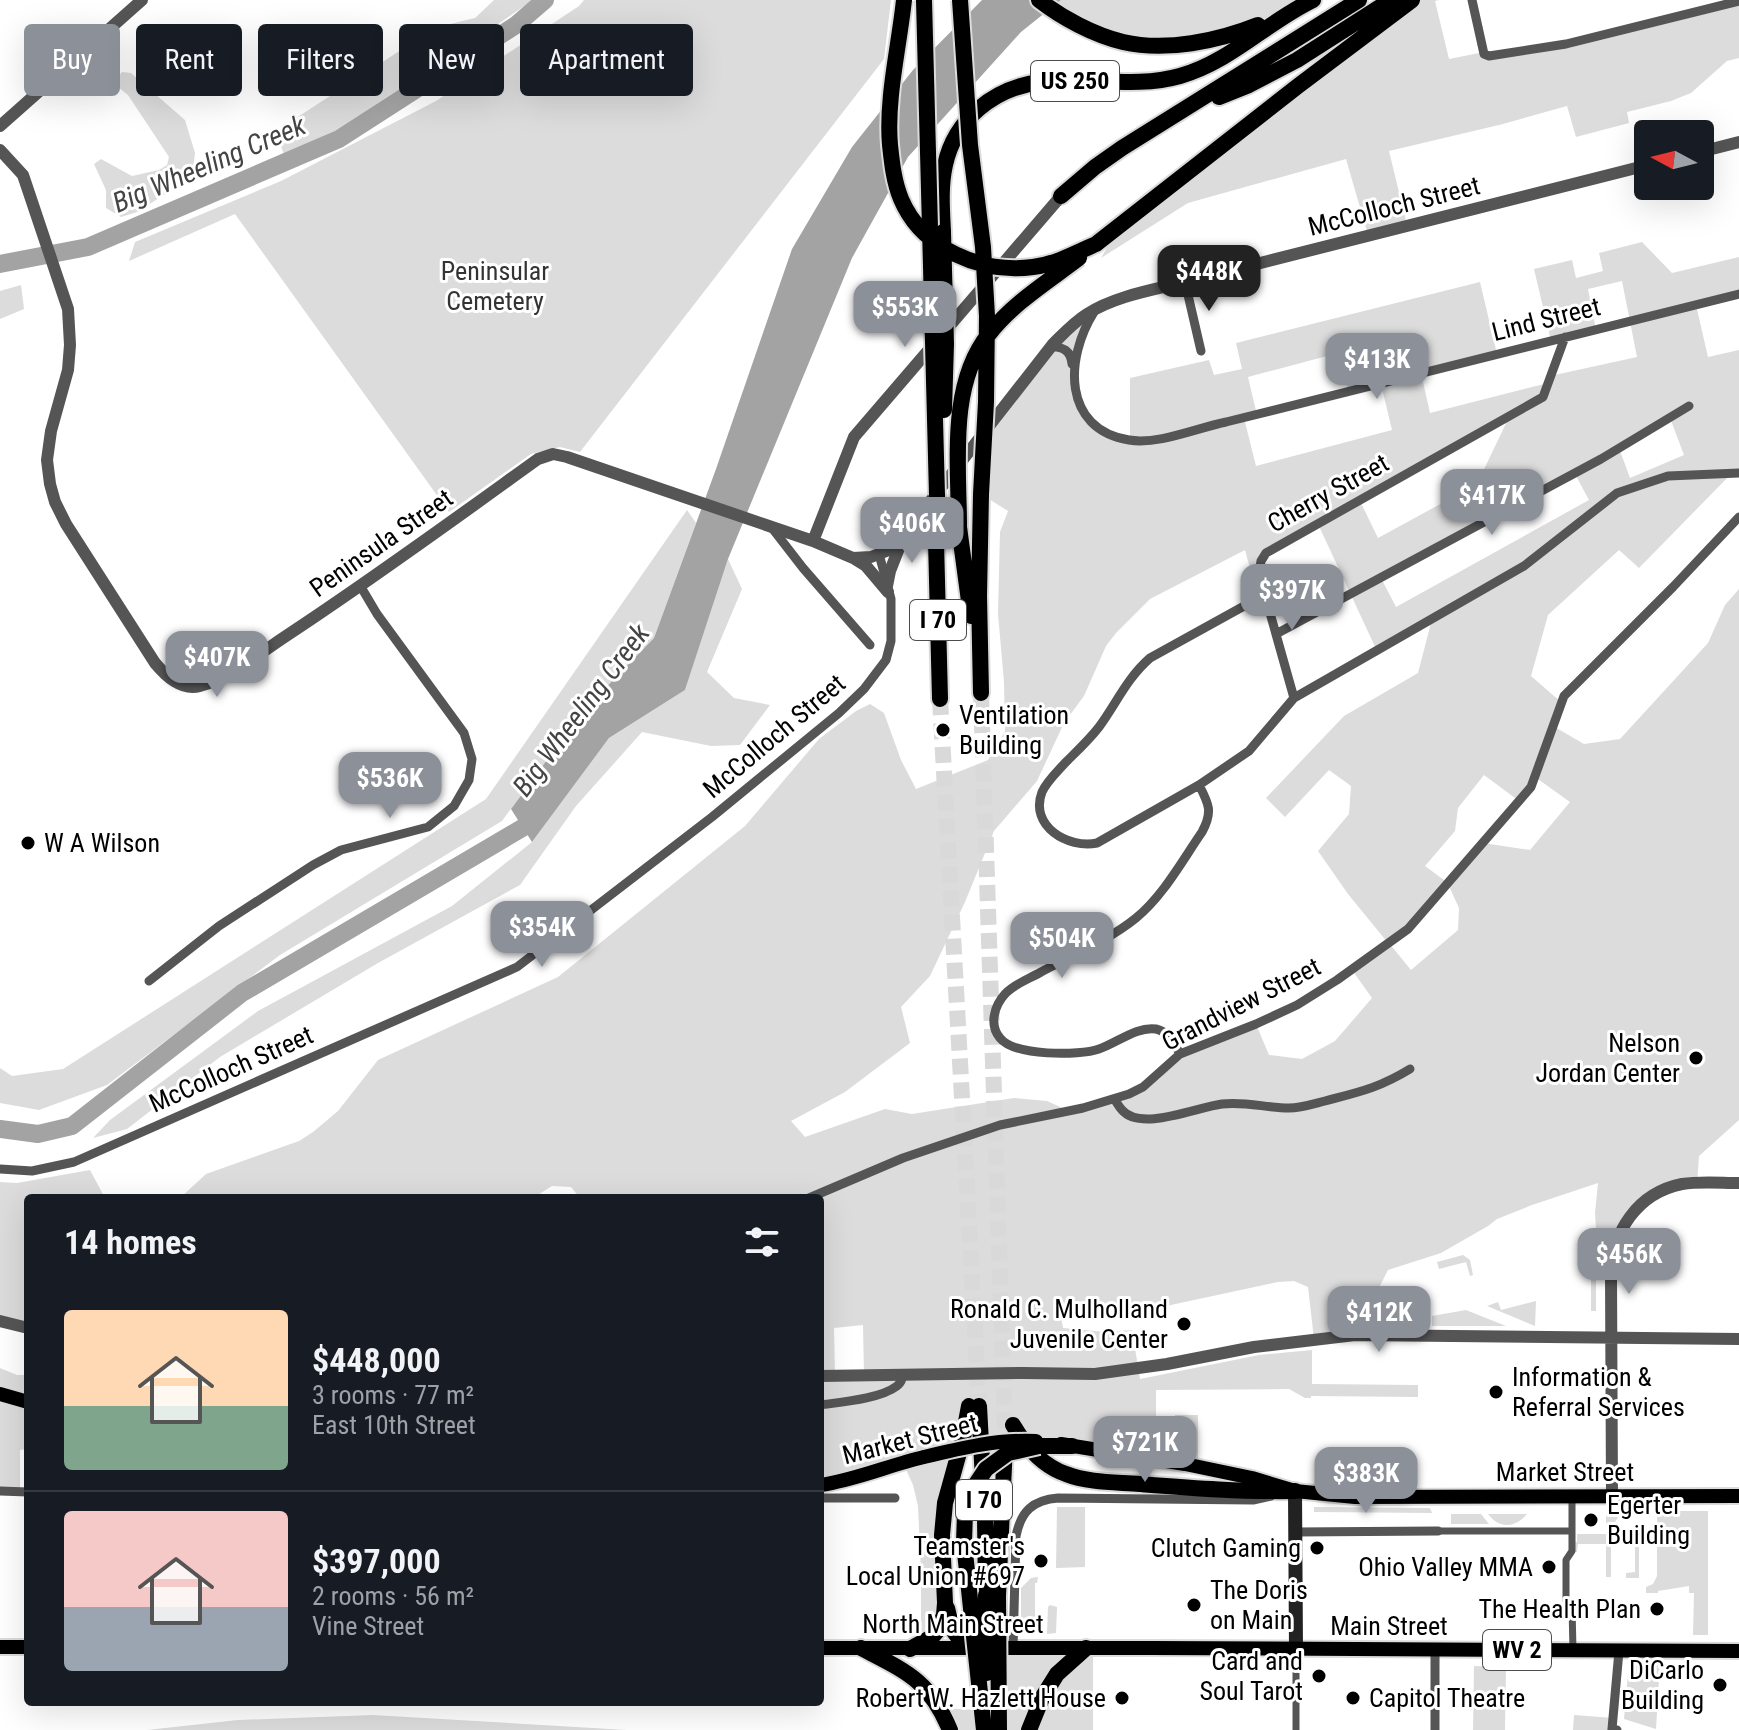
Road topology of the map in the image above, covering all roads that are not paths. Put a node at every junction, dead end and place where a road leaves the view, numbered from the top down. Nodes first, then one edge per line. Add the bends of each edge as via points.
1 (142, 0) edge
2 (904, 0) edge
3 (924, 0) edge
4 (960, 0) edge
5 (1039, 0) edge
6 (1313, 0) edge
7 (1359, 0) edge
8 (1391, 0) edge
9 (1412, 0) edge
10 (1472, 0) edge
11 (1739, 1) edge
12 (1293, 10) junction
13 (1180, 113) junction
14 (0, 126) edge
15 (1739, 142) edge
16 (1714, 148) edge
17 (0, 150) edge
18 (1634, 169) edge
19 (1061, 196) joint
20 (1096, 244) junction
21 (1185, 282) junction
22 (1739, 294) edge
23 (1096, 309) junction
24 (1565, 337) junction
25 (1050, 347) junction
26 (1201, 351) dead end
27 (1074, 373) junction
28 (1689, 406) dead end
29 (1739, 473) edge
30 (937, 495) junction
31 (1739, 517) edge
32 (768, 527) junction
33 (904, 535) junction
34 (813, 541) junction
35 (879, 554) junction
36 (853, 558) junction
37 (361, 587) junction
38 (888, 589) junction
39 (1264, 595) junction
40 (1276, 634) junction
41 (870, 645) dead end
42 (1294, 698) junction
43 (940, 699) tunnel mouth
44 (1199, 785) junction
45 (149, 981) dead end
46 (1180, 1054) junction
47 (1410, 1069) dead end
48 (1115, 1100) junction
49 (0, 1169) edge
50 (1739, 1183) edge
51 (818, 1194) edge
52 (0, 1321) edge
53 (24, 1327) edge
54 (1612, 1339) junction
55 (1739, 1339) edge
56 (903, 1375) junction
57 (824, 1376) edge
58 (0, 1394) edge
59 (24, 1401) edge
60 (824, 1404) edge
61 (1038, 1443) junction
62 (1072, 1446) joint
63 (824, 1484) edge
64 (0, 1491) edge
65 (1295, 1491) junction
66 (24, 1492) edge
67 (1572, 1496) junction
68 (1612, 1496) junction
69 (1739, 1496) edge
70 (824, 1498) edge
71 (895, 1498) dead end
72 (1438, 1531) joint
73 (1572, 1531) junction
74 (1295, 1532) junction
75 (992, 1595) junction
76 (945, 1603) junction
77 (0, 1647) edge
78 (24, 1647) edge
79 (824, 1648) edge
80 (861, 1648) junction
81 (973, 1648) junction
82 (1086, 1648) junction
83 (910, 1649) junction
84 (1013, 1649) junction
85 (1296, 1649) junction
86 (1435, 1650) junction
87 (1573, 1650) junction
88 (1619, 1651) junction
89 (1739, 1651) edge
90 (950, 1730) edge
91 (986, 1730) edge
92 (999, 1730) edge
93 (1029, 1730) edge
94 (1296, 1730) edge
95 (1435, 1730) edge
96 (1615, 1730) edge

1 - 14 street
2 - 20 highway, bridge via 890,102 890,145 902,202 917,223 958,256 998,267 1062,260
3 - 30 highway, I 70, bridge
4 - 20 highway, I 70, bridge via 987,316 986,402 979,596 981,693 959,527 965,380 975,355 989,333 1007,314
5 - 12 highway via 1075,24 1134,44 1187,43 1241,32
6 - 12 highway, US 250
7 - 13 highway
8 - 13 highway via 1273,73
9 - 20 highway
10 - 11 street via 1484,54 1489,56 1555,47
12 - 30 highway, US 250, bridge via 1225,56 1181,76 1141,82 1040,82 978,108 959,129 945,165 942,193 946,344
13 - 19 highway via 1095,167
15 - 16 street
17 - 37 street, Peninsula Street via 23,175 68,309 68,370 47,460 55,502 166,677 190,687 230,673
18 - 21 street, McColloch Street
19 - 34 street via 854,437
21 - 23 street, McColloch Street
21 - 26 street
22 - 24 street, Lind Street
23 - 25 street, McColloch Street
23 - 27 street, Lind Street via 1078,346
24 - 27 street, Lind Street via 1146,440 1119,437 1093,423 1075,393
24 - 39 street, Cherry Street via 1543,397 1266,553 1259,574
25 - 27 street, Lind Street via 1069,353
25 - 33 street, McColloch Street
28 - 40 street
29 - 42 street via 1668,476 1617,493 1524,566
30 - 43 highway, I 70
31 - 46 street, Grandview Street via 1564,696 1531,787 1408,929 1297,1005
32 - 34 street, Peninsula Street
32 - 37 street, Peninsula Street via 553,454 538,459
32 - 41 street
33 - 35 street, McColloch Street
33 - 38 street
34 - 36 street, Peninsula Street
35 - 36 street
35 - 38 street, McColloch Street
36 - 38 street
37 - 45 street via 464,733 472,759 469,780 454,806 428,827 341,850 313,865 219,926
38 - 49 street, McColloch Street via 891,641 886,660 864,689 712,817 517,967 74,1162 32,1171
39 - 40 street
39 - 44 street via 1138,669 1098,729 1047,783 1040,805 1056,836 1086,845 1105,840
40 - 42 street
42 - 44 street via 1249,751
44 - 46 street via 1208,820 1150,906 1121,929 1006,992 994,1013 999,1038 1022,1050 1090,1051 1155,1029 1172,1040
46 - 48 street, Grandview Street via 1143,1087
47 - 48 street via 1370,1090 1290,1108 1219,1104 1147,1119 1127,1114
48 - 51 street, Grandview Street via 1000,1125
50 - 54 street via 1684,1184 1655,1195 1627,1221 1614,1249
52 - 53 street
54 - 55 street
54 - 56 street via 1355,1335 1095,1374
54 - 68 street
56 - 57 street
56 - 60 street via 896,1387 884,1392
58 - 59 main road
61 - 62 highway
61 - 63 main road, Market Street, bridge via 1011,1440 964,1447
61 - 91 highway, bridge via 1008,1453 986,1469 965,1512
62 - 65 main road, Market Street via 1185,1464
64 - 66 street
65 - 67 main road, Market Street via 1355,1497
65 - 74 main road
65 - 75 highway, I 70 via 1089,1480 1040,1460 1009,1429
65 - 84 street, Market Street via 1253,1500 1044,1499 1032,1505 1016,1536
67 - 68 main road, Market Street
67 - 73 street
68 - 69 main road, Market Street
70 - 71 street, Market Street
72 - 73 street
72 - 74 street
73 - 87 street via 1566,1601 1572,1607
74 - 85 main road
75 - 76 highway, I 70 via 974,1406 945,1503
75 - 91 highway, I 70, bridge
75 - 92 highway, I 70, bridge
76 - 81 highway via 953,1632
76 - 83 highway via 938,1630
77 - 78 main road
79 - 80 main road, North Main Street
80 - 83 main road, North Main Street
80 - 90 highway via 915,1679 934,1698
81 - 83 main road, North Main Street
81 - 84 main road, North Main Street
82 - 84 main road, North Main Street
82 - 85 main road, Main Street
82 - 93 highway via 1057,1674
85 - 86 main road, Main Street / WV 2
85 - 94 street
86 - 87 main road, Main Street / WV 2
86 - 95 street
87 - 88 main road, Main Street / WV 2
88 - 89 main road, Main Street / WV 2
88 - 96 street

